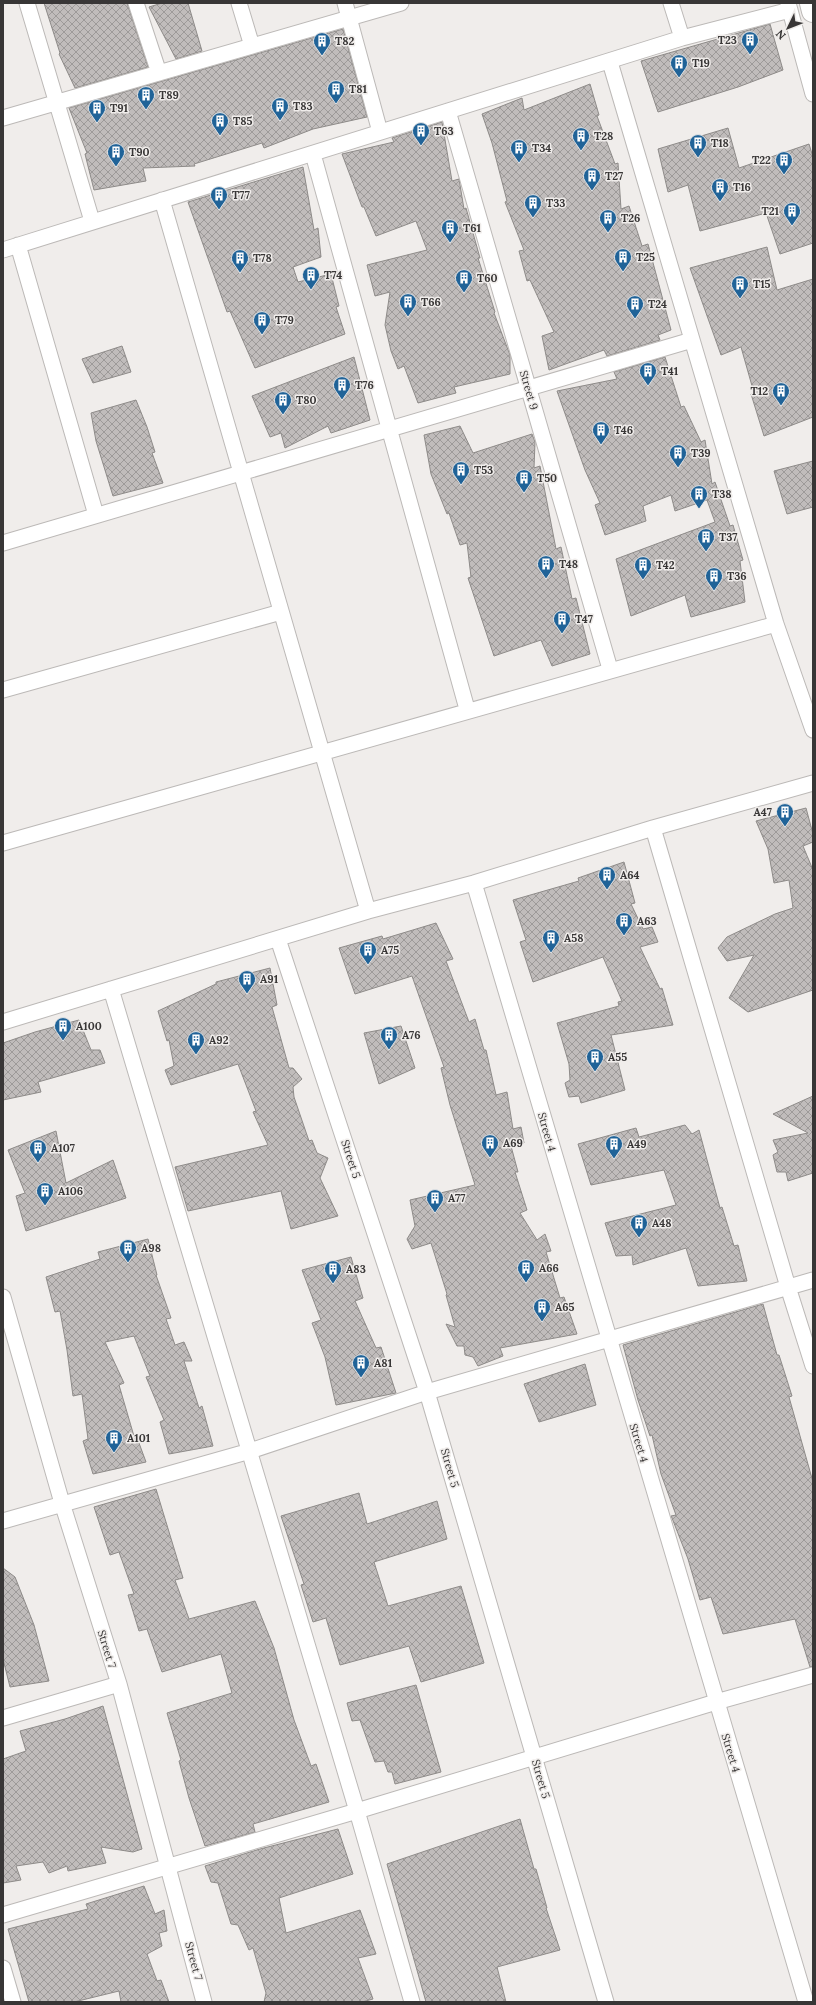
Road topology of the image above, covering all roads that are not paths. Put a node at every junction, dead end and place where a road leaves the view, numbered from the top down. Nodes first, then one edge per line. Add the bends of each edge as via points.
1 (28, 3) edge
2 (136, 3) edge
3 (239, 3) edge
4 (345, 3) edge
5 (401, 3) edge
6 (671, 3) edge
7 (811, 3) edge
8 (789, 7) edge
9 (813, 11) edge
10 (349, 18) junction
11 (682, 38) junction
12 (252, 46) junction
13 (610, 62) junction
14 (159, 73) junction
15 (813, 94) edge
16 (57, 102) junction
17 (448, 111) junction
18 (3, 118) edge
19 (380, 132) junction
20 (313, 154) junction
21 (162, 200) junction
22 (92, 221) junction
23 (18, 246) junction
24 (3, 250) edge
25 (692, 340) junction
26 (528, 387) junction
27 (389, 428) junction
28 (240, 472) junction
29 (96, 515) junction
30 (3, 543) edge
31 (281, 612) junction
32 (776, 624) junction
33 (610, 669) junction
34 (3, 690) edge
35 (467, 710) junction
36 (813, 730) edge
37 (322, 753) junction
38 (813, 783) edge
39 (653, 828) junction
40 (3, 843) edge
41 (474, 883) junction
42 (368, 911) junction
43 (278, 939) junction
44 (111, 989) junction
45 (3, 1022) edge
46 (813, 1280) edge
47 (788, 1287) junction
48 (3, 1297) edge
49 (608, 1339) junction
50 (813, 1366) edge
51 (428, 1392) junction
52 (250, 1451) junction
53 (62, 1503) junction
54 (3, 1521) edge
55 (813, 1675) edge
56 (119, 1684) junction
57 (716, 1702) junction
58 (3, 1718) edge
59 (535, 1757) junction
60 (357, 1811) junction
61 (169, 1866) junction
62 (3, 1915) edge
63 (3, 1968) edge
64 (13, 2002) edge
65 (204, 2002) edge
66 (412, 2002) edge
67 (606, 2002) edge
68 (806, 2002) edge

1 - 16 street
2 - 14 street
3 - 12 street
4 - 10 street
5 - 10 street
6 - 11 street
7 - 9 highway
8 - 11 street
8 - 15 street
10 - 12 street
10 - 19 street
11 - 13 street
12 - 14 street
13 - 17 street
13 - 25 street
14 - 16 street
16 - 18 street
16 - 22 street
17 - 19 street
17 - 26 street, Street 9
19 - 20 street
20 - 21 street
20 - 27 street
21 - 22 street
21 - 28 street
22 - 23 street
23 - 24 street
23 - 29 street
25 - 26 street
25 - 32 street
26 - 27 street
26 - 33 street, Street 9
27 - 28 street
27 - 35 street
28 - 29 street
28 - 31 street
29 - 30 street
31 - 34 street
31 - 37 street
32 - 33 street
32 - 36 street
33 - 35 street
35 - 37 street
37 - 40 street
37 - 42 street
38 - 39 street
39 - 41 street
39 - 47 street
41 - 42 street
41 - 49 street, Street 4
42 - 43 street
43 - 44 street
43 - 51 street, Street 5
44 - 45 street
44 - 52 street
46 - 47 street
47 - 49 street
47 - 50 street
48 - 53 street, Street 7
49 - 51 street
49 - 57 street, Street 4
51 - 52 street
51 - 59 street, Street 5
52 - 53 street
52 - 60 street
53 - 54 street
53 - 56 street, Street 7
55 - 57 street
56 - 58 street
56 - 61 street, Street 7
57 - 59 street
57 - 68 street, Street 4
59 - 60 street
59 - 67 street, Street 5
60 - 61 street
60 - 66 street
61 - 62 street
61 - 65 street, Street 7
63 - 64 street

